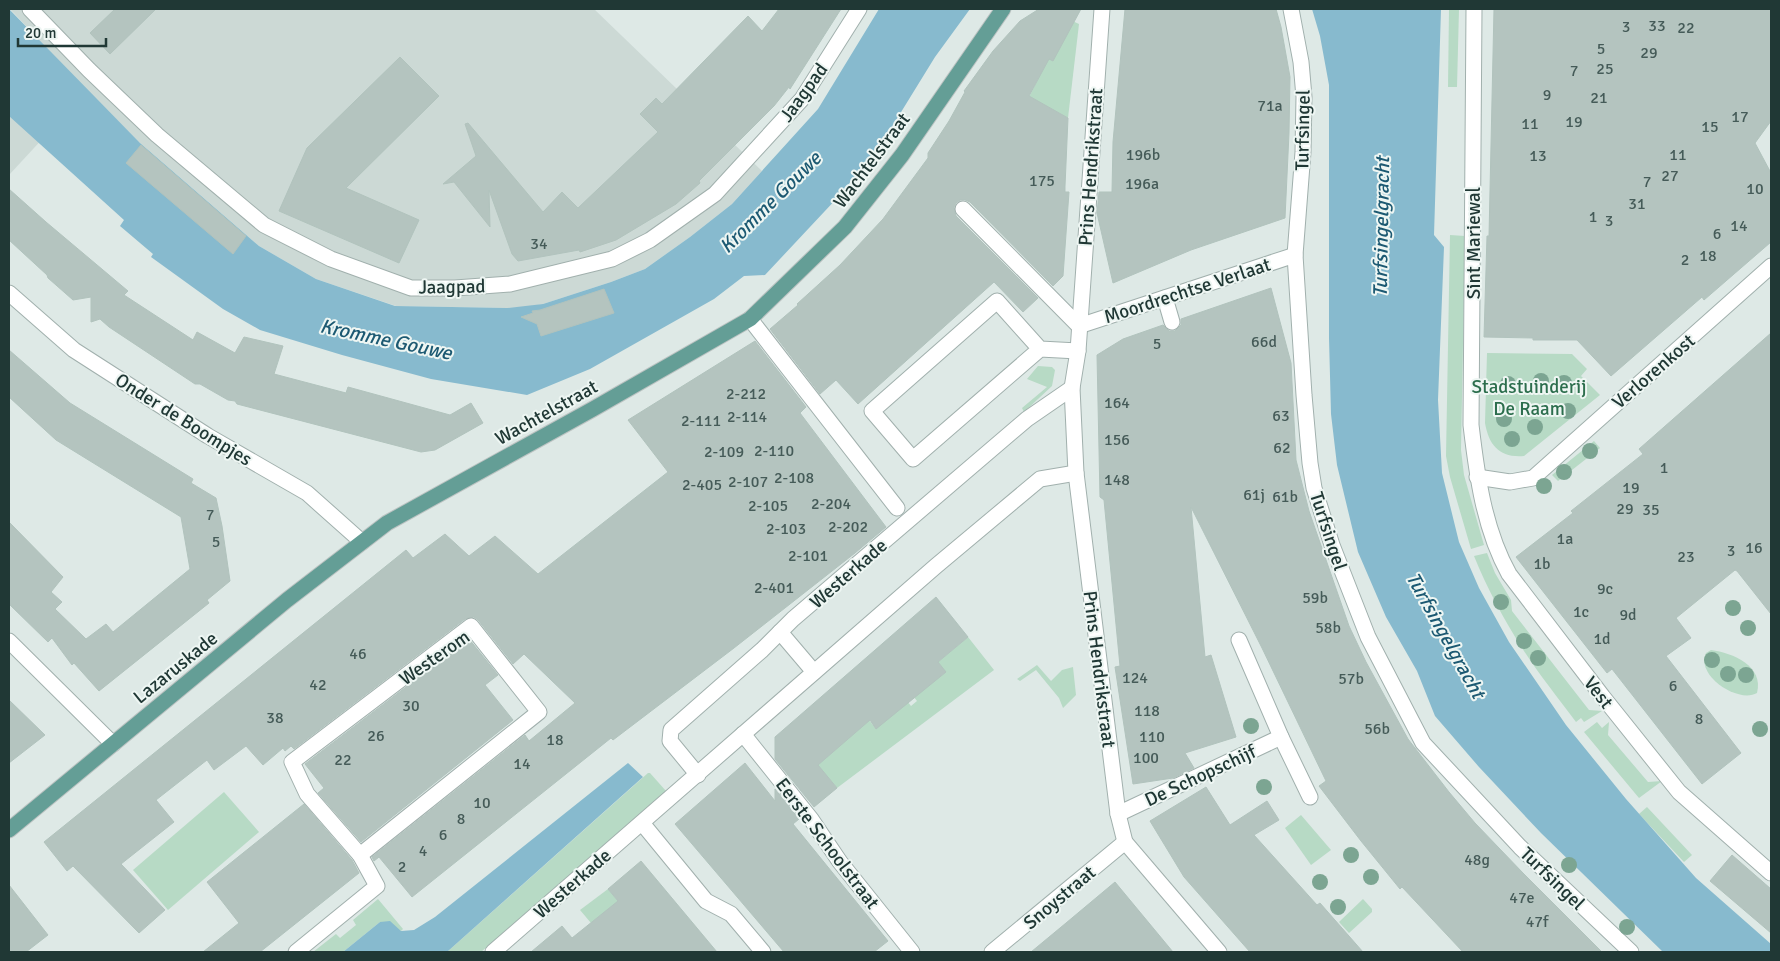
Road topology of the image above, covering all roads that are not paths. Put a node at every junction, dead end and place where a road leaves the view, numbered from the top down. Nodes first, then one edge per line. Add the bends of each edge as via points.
1 (30, 9) edge
2 (859, 9) edge
3 (1002, 9) edge
4 (1102, 9) edge
5 (1290, 9) edge
6 (1474, 9) edge
7 (964, 209) dead end
8 (1294, 255) junction
9 (1771, 266) edge
10 (9, 293) edge
11 (1164, 298) junction
12 (750, 318) junction
13 (1172, 322) dead end
14 (1079, 326) junction
15 (1040, 349) junction
16 (1078, 351) junction
17 (1072, 388) junction
18 (1076, 473) junction
19 (1477, 477) junction
20 (897, 508) dead end
21 (362, 542) junction
22 (780, 632) junction
23 (1240, 640) dead end
24 (9, 641) edge
25 (814, 672) junction
26 (743, 734) junction
27 (1281, 736) junction
28 (113, 744) junction
29 (698, 774) junction
30 (1310, 798) dead end
31 (1118, 814) junction
32 (642, 823) junction
33 (12, 827) edge
34 (1125, 842) junction
35 (360, 854) junction
36 (1771, 873) edge
37 (296, 952) edge
38 (493, 952) edge
39 (763, 952) edge
40 (912, 952) edge
41 (992, 952) edge
42 (1219, 952) edge
43 (1631, 952) edge

1 - 2 street, Jaagpad via 156,135 264,225 330,258 411,288 454,288 519,282 612,259 650,240 715,194 796,106
3 - 12 main road, Wachtelstraat via 902,155 845,227
4 - 14 street, Prins Hendrikstraat
5 - 8 street, Turfsingel via 1301,62 1304,97
6 - 19 street, Sint Mariewal via 1472,425
7 - 14 street
8 - 11 street, Moordrechtse Verlaat
8 - 43 street, Turfsingel via 1314,488 1368,637 1423,743 1520,847
9 - 19 street, Verlorenkost via 1534,478 1510,482
10 - 21 street, Onder de Boompjes via 74,350 208,436 307,493
11 - 13 street
11 - 14 street, Moordrechtse Verlaat
12 - 20 street
12 - 21 main road, Wachtelstraat via 387,523
14 - 16 street, Prins Hendrikstraat
15 - 15 street via 996,302 872,411 913,458
15 - 16 street
16 - 17 street, Prins Hendrikstraat
17 - 18 street, Prins Hendrikstraat
17 - 22 street, Westerkade via 1027,420
18 - 25 street, Westerkade via 1040,479
18 - 31 street, Prins Hendrikstraat
19 - 36 street, Vest via 1492,538 1509,574 1680,792
21 - 28 main road, Lazaruskade
22 - 25 street
22 - 29 street, Westerkade via 671,730 670,741
23 - 27 street
24 - 28 street
25 - 26 street, Westerkade
26 - 29 street, Westerkade
26 - 40 street, Eerste Schoolstraat
27 - 30 street
27 - 31 street, De Schopschijf
28 - 33 main road, Lazaruskade
29 - 32 street, Westerkade
31 - 34 street, Prins Hendrikstraat
32 - 38 street, Westerkade
32 - 39 street via 706,901 731,914
34 - 41 street, Snoystraat
34 - 42 street, Prins Hendrikstraat
35 - 35 street, Westerom via 539,712 471,626 292,762 307,794
35 - 37 street, Westerom via 377,886

